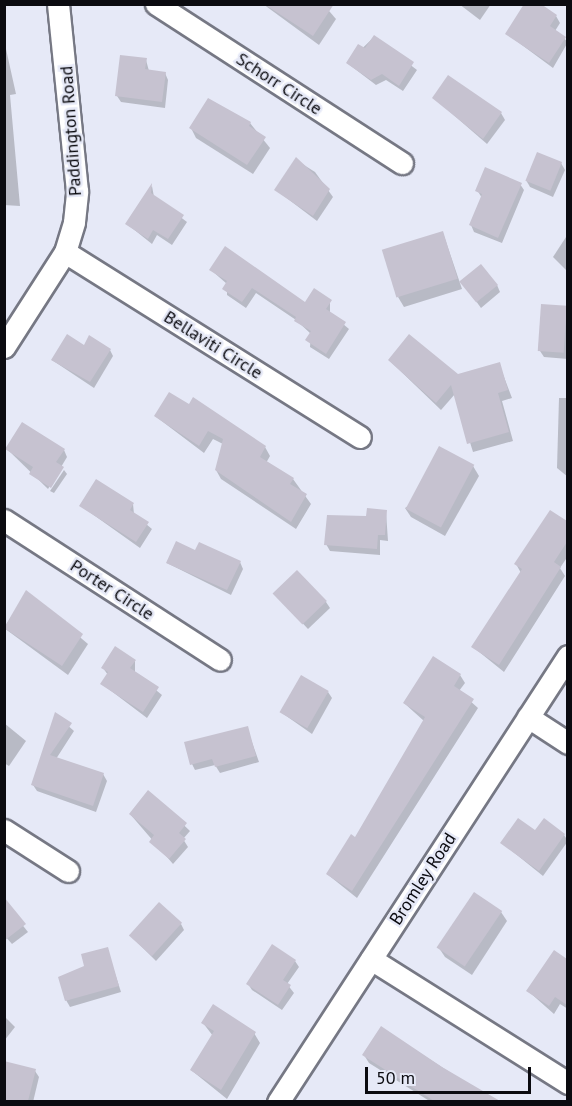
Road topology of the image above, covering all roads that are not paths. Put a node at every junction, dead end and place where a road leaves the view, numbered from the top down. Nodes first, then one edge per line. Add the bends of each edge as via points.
1 (58, 4) edge
2 (156, 4) edge
3 (402, 163) dead end
4 (65, 252) junction
5 (4, 347) edge
6 (360, 437) dead end
7 (4, 520) edge
8 (567, 656) edge
9 (220, 660) dead end
10 (528, 717) junction
11 (567, 743) edge
12 (4, 830) edge
13 (68, 871) dead end
14 (371, 959) junction
15 (567, 1083) edge
16 (279, 1101) edge

1 - 4 street, Paddington Road via 78,192
2 - 3 street, Schorr Circle
4 - 5 street, Paddington Road
4 - 6 street, Bellaviti Circle
7 - 9 street, Porter Circle
8 - 10 street, Bromley Road
10 - 11 street
10 - 14 street, Bromley Road
12 - 13 street
14 - 15 street
14 - 16 street, Bromley Road

